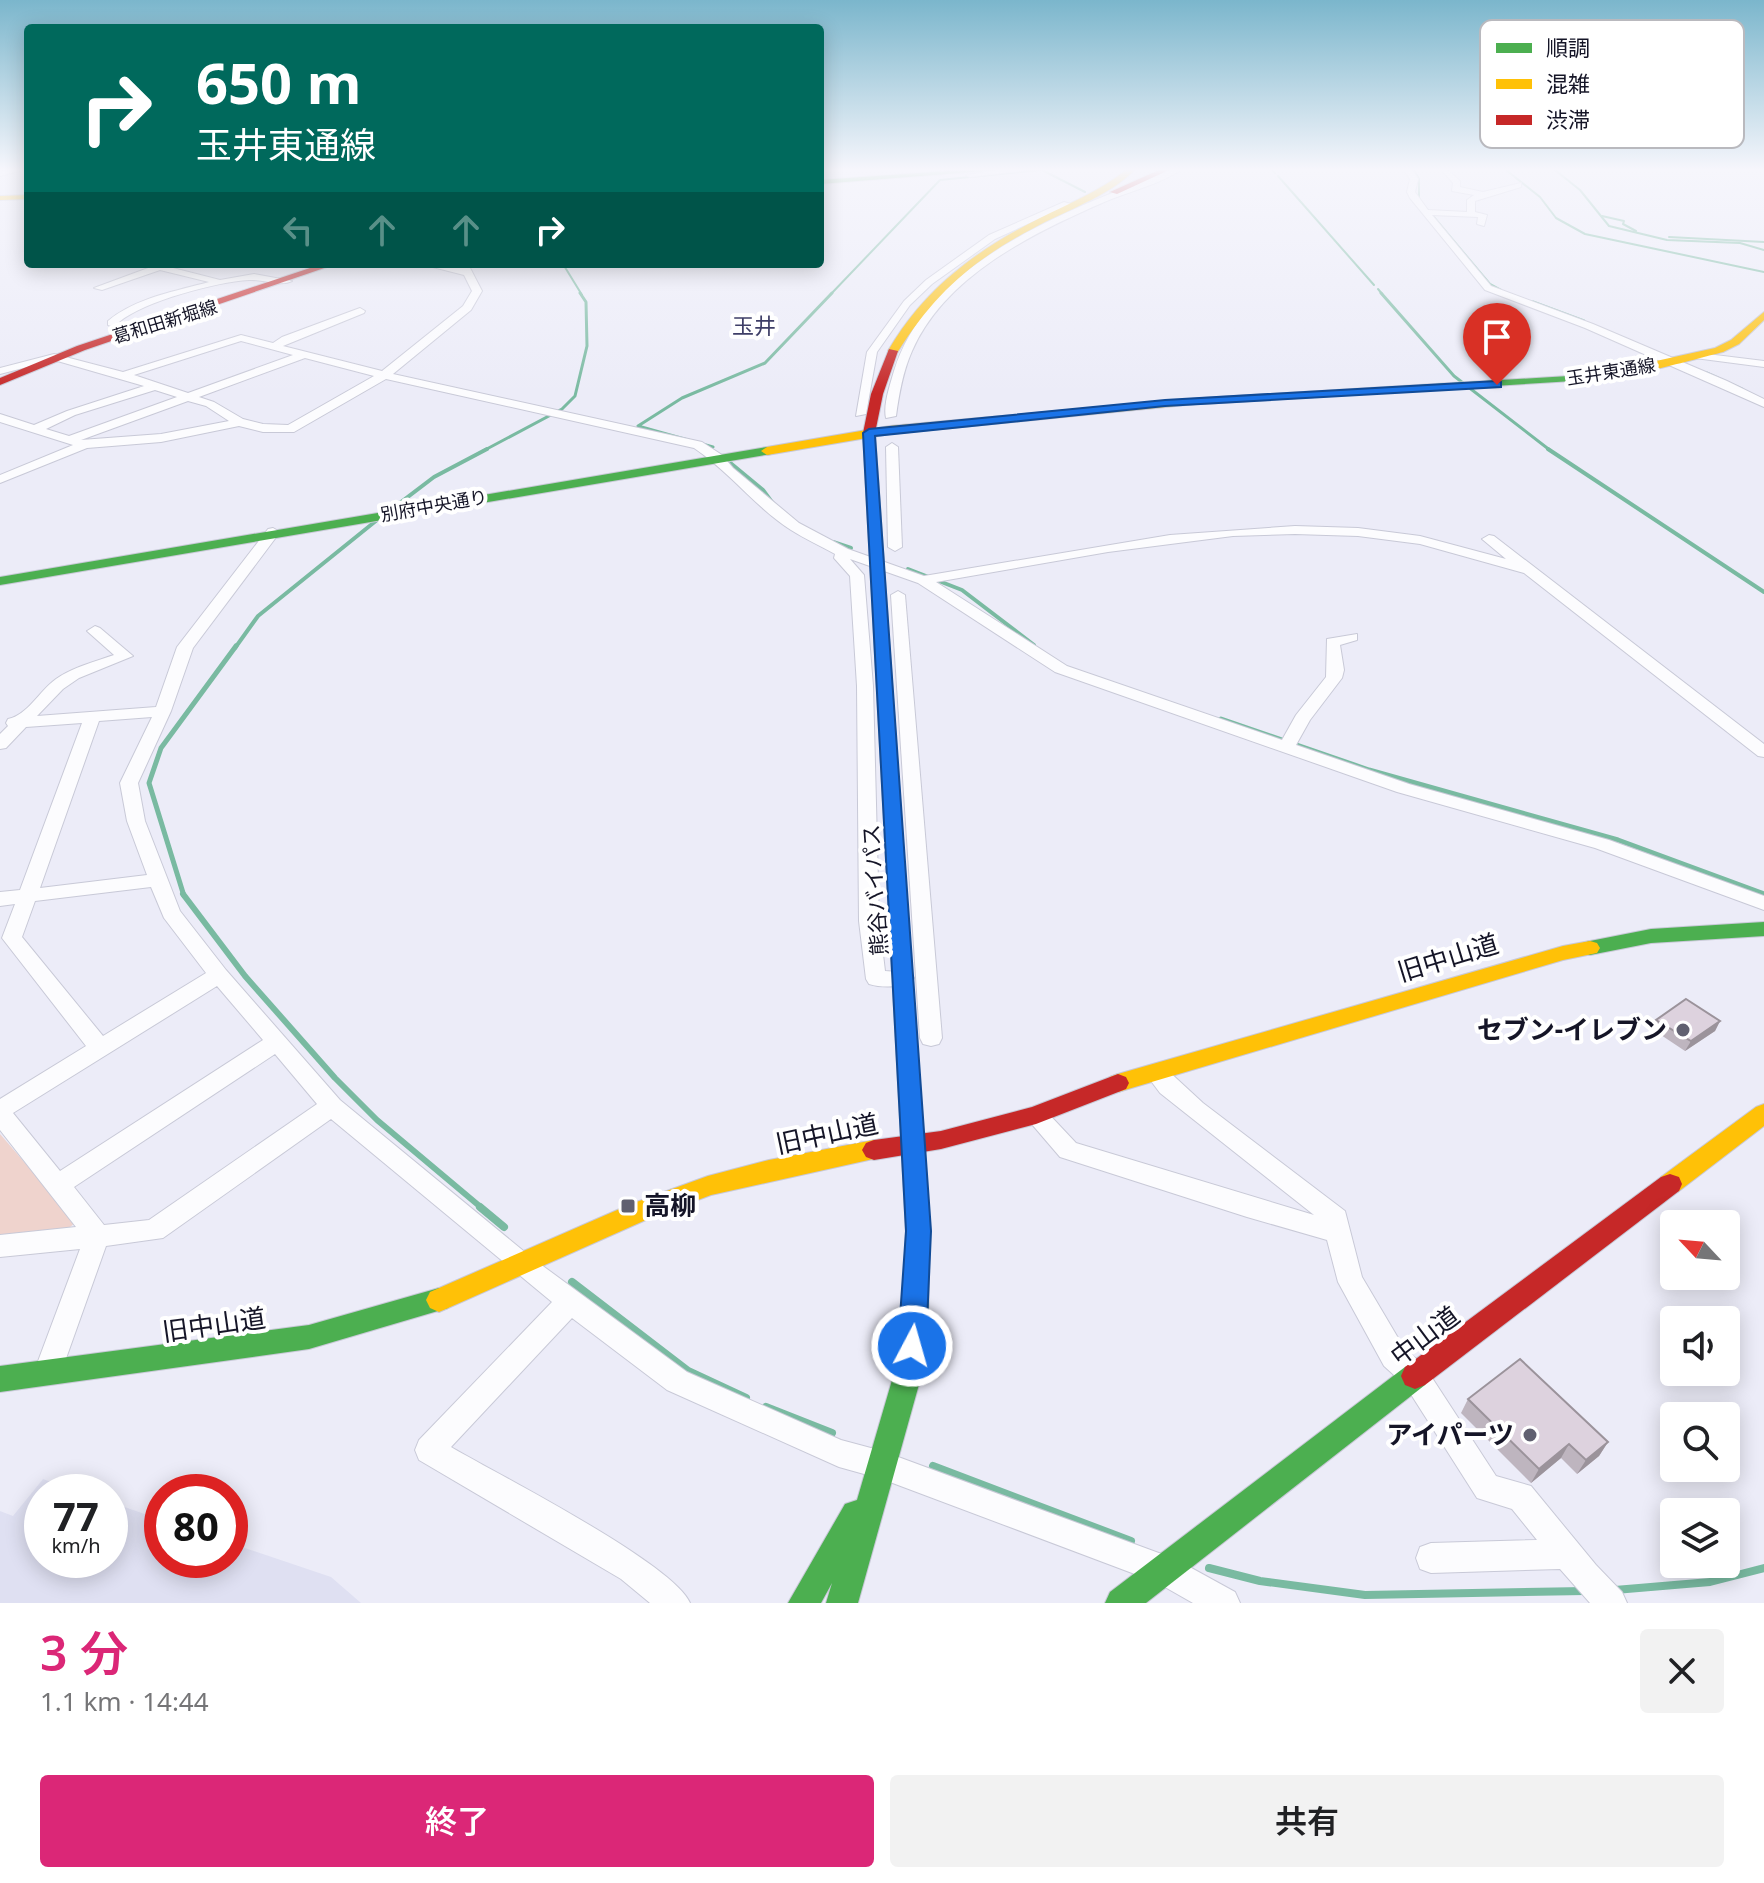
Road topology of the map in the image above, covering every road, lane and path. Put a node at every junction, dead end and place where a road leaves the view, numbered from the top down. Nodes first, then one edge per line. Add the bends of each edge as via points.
1 (984, 245) edge
2 (995, 245) edge
3 (1008, 245) edge
4 (1454, 245) edge
5 (155, 268) edge
6 (171, 268) edge
7 (321, 268) edge
8 (466, 269) edge
9 (287, 281) junction
10 (223, 282) junction
11 (941, 284) junction
12 (124, 296) dead end
13 (136, 299) dead end
14 (148, 303) junction
15 (360, 311) dead end
16 (1764, 315) edge
17 (133, 331) junction
18 (895, 341) junction
19 (274, 347) junction
20 (303, 355) junction
21 (1699, 356) junction
22 (54, 357) junction
23 (1675, 362) junction
24 (1764, 364) edge
25 (0, 371) edge
26 (123, 375) junction
27 (384, 375) junction
28 (0, 382) edge
29 (155, 386) junction
30 (182, 396) junction
31 (1764, 404) edge
32 (860, 414) dead end
33 (890, 416) dead end
34 (0, 418) edge
35 (239, 422) junction
36 (35, 429) junction
37 (869, 433) junction
38 (69, 440) junction
39 (85, 445) junction
40 (892, 447) dead end
41 (718, 458) junction
42 (0, 479) edge
43 (867, 515) junction
44 (896, 516) junction
45 (273, 532) junction
46 (1489, 539) dead end
47 (895, 547) dead end
48 (843, 552) junction
49 (879, 566) junction
50 (1526, 569) junction
51 (923, 580) junction
52 (0, 581) edge
53 (898, 595) dead end
54 (95, 631) dead end
55 (1352, 637) dead end
56 (892, 653) junction
57 (163, 711) junction
58 (92, 718) junction
59 (19, 722) junction
60 (0, 725) edge
61 (0, 744) edge
62 (1286, 747) junction
63 (1764, 752) edge
64 (157, 880) junction
65 (27, 896) junction
66 (0, 899) edge
67 (1764, 903) edge
68 (921, 912) junction
69 (900, 914) junction
70 (1764, 929) edge
71 (219, 975) junction
72 (904, 978) junction
73 (931, 1038) dead end
74 (277, 1042) junction
75 (99, 1047) junction
76 (1156, 1073) junction
77 (332, 1106) junction
78 (0, 1111) edge
79 (1036, 1115) junction
80 (1762, 1118) edge
81 (913, 1144) junction
82 (58, 1185) junction
83 (1338, 1232) junction
84 (97, 1235) junction
85 (0, 1246) edge
86 (523, 1266) junction
87 (570, 1301) junction
88 (48, 1372) junction
89 (1415, 1376) junction
90 (0, 1379) edge
91 (882, 1465) junction
92 (1431, 1558) dead end
93 (1576, 1565) junction
94 (1164, 1570) junction
95 (844, 1601) edge
96 (674, 1603) edge
97 (804, 1603) edge
98 (1121, 1603) edge
99 (1224, 1603) edge
100 (1611, 1603) edge

1 - 11 street
2 - 11 main road, 熊谷バイパス
3 - 11 street
4 - 23 street via 1488,288
5 - 12 street via 99,288
6 - 10 street
7 - 9 main road, 葛和田新堀線
8 - 27 street via 477,291 467,308
9 - 10 street via 261,277
9 - 17 main road, 葛和田新堀線
10 - 14 street
11 - 18 main road, 熊谷バイパス
13 - 14 street
14 - 17 street via 112,323
15 - 19 street
16 - 21 main road, 玉井東通線 via 1735,342
17 - 22 main road, 葛和田新堀線
18 - 32 street via 872,352
18 - 33 street
18 - 37 main road, 熊谷バイパス via 875,392
19 - 20 street
19 - 26 street via 241,338
20 - 27 street
20 - 30 street
21 - 23 main road, 玉井東通線
21 - 24 street
22 - 25 street
22 - 26 street
22 - 28 main road, 葛和田新堀線
23 - 31 street
23 - 37 main road, 玉井東通線 via 1604,376 1165,403
26 - 29 street
27 - 35 street via 290,429
27 - 41 street via 698,445
29 - 30 street
29 - 36 street
30 - 35 street via 210,404
30 - 38 street
34 - 36 street
35 - 39 street via 161,438
36 - 38 street
37 - 41 main road, 別府中央通り
37 - 43 main road, 熊谷バイパス
38 - 39 street
39 - 42 street
40 - 44 street
41 - 45 main road, 別府中央通り
41 - 48 street via 786,520
43 - 44 street
43 - 49 main road, 熊谷バイパス
44 - 47 street
45 - 52 main road, 別府中央通り
45 - 57 street via 185,647
46 - 50 street
48 - 49 street
48 - 72 street via 841,558 857,575 865,686 869,921 876,979
49 - 51 street
49 - 56 main road, 熊谷バイパス
50 - 51 street via 1420,540 1265,531 1151,540
50 - 63 street
51 - 62 street via 1061,669
53 - 56 street
54 - 59 street via 125,656 73,675
55 - 62 street via 1332,642 1334,678
56 - 68 street
56 - 69 main road, 熊谷バイパス
57 - 58 street
57 - 64 street via 129,783
58 - 59 street
58 - 65 street
59 - 60 street
59 - 61 street
62 - 67 street via 1403,788 1602,844
64 - 65 street
64 - 71 street via 171,913
65 - 66 street
65 - 75 street via 12,938
68 - 69 street
68 - 73 street
69 - 72 main road, 熊谷バイパス
70 - 76 main road, 旧中山道 via 1651,936 1563,953
71 - 74 street
71 - 75 street
72 - 81 main road, 熊谷バイパス
74 - 77 street
74 - 82 street
75 - 78 street
76 - 79 main road, 旧中山道
76 - 83 street via 1336,1218
77 - 84 street via 154,1230
77 - 86 street
78 - 82 street
79 - 81 main road, 旧中山道
79 - 83 street via 1068,1150
80 - 89 main road, 中山道
81 - 86 main road, 旧中山道 via 711,1185 622,1218
81 - 91 main road, 熊谷バイパス via 918,1231 915,1323 909,1370
82 - 84 street
83 - 89 street via 1351,1282 1394,1357
84 - 85 street
84 - 88 street
86 - 87 street
86 - 88 main road, 旧中山道 via 432,1303 309,1337
87 - 91 street via 677,1381 839,1453
87 - 96 street via 429,1450 632,1568
88 - 90 main road, 旧中山道
89 - 93 street via 1487,1488 1521,1496
89 - 94 main road, 中山道
91 - 94 street
91 - 95 main road, 熊谷バイパス
91 - 97 main road
92 - 93 street
93 - 100 street
94 - 98 main road, 中山道
94 - 99 street

